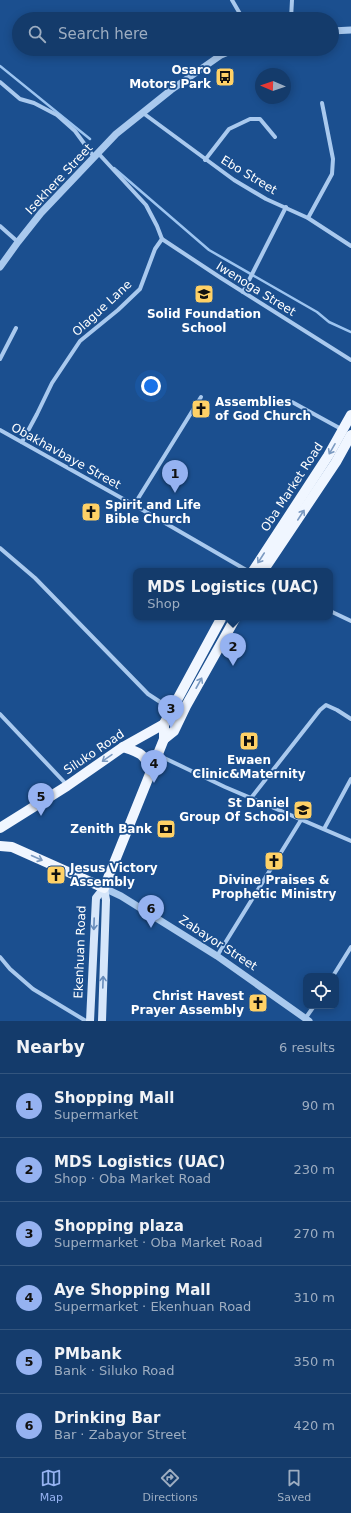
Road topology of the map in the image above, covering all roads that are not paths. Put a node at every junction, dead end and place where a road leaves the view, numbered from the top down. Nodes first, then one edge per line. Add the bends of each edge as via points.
1 (232, 0) edge
2 (292, 0) edge
3 (239, 12) edge
4 (291, 12) edge
5 (351, 30) edge
6 (339, 31) edge
7 (219, 56) edge
8 (0, 82) edge
9 (322, 103) dead end
10 (143, 113) junction
11 (275, 137) dead end
12 (96, 155) junction
13 (205, 160) junction
14 (286, 207) junction
15 (308, 218) junction
16 (0, 226) edge
17 (162, 239) junction
18 (18, 242) junction
19 (351, 246) edge
20 (0, 267) edge
21 (243, 292) junction
22 (16, 328) dead end
23 (0, 359) edge
24 (351, 360) edge
25 (201, 397) dead end
26 (292, 402) dead end
27 (351, 415) edge
28 (0, 430) edge
29 (347, 432) edge
30 (22, 442) junction
31 (134, 505) junction
32 (0, 548) edge
33 (243, 568) edge
34 (255, 568) edge
35 (265, 568) edge
36 (333, 612) edge
37 (220, 620) edge
38 (234, 620) edge
39 (351, 621) edge
40 (171, 709) junction
41 (0, 714) edge
42 (351, 719) edge
43 (164, 724) junction
44 (164, 739) junction
45 (123, 747) junction
46 (158, 755) junction
47 (151, 770) junction
48 (351, 779) edge
49 (67, 786) junction
50 (251, 798) junction
51 (301, 820) junction
52 (0, 828) edge
53 (324, 829) junction
54 (351, 841) edge
55 (0, 846) edge
56 (104, 888) junction
57 (351, 947) edge
58 (217, 956) junction
59 (0, 957) edge
60 (335, 973) edge
61 (312, 1009) edge
62 (306, 1020) edge
63 (86, 1021) edge
64 (90, 1021) edge
65 (102, 1021) edge

1 - 3 street
2 - 4 street
5 - 6 street
7 - 10 street, Isekhere Street
8 - 12 street via 20,99 57,115
9 - 15 street via 333,167 332,174
10 - 12 street, Isekhere Street via 116,134
10 - 13 street, Ebo Street
11 - 13 street via 260,119 250,119 229,129
12 - 17 street via 146,205
12 - 18 street, Isekhere Street via 41,213
13 - 14 street, Ebo Street via 266,199
14 - 15 street, Ebo Street
14 - 21 street
15 - 19 street, Ebo Street
16 - 18 street
17 - 21 street, Iwenoga Street
17 - 30 street, Olague Lane via 155,249 140,289 80,341 52,383
18 - 20 street, Isekhere Street
21 - 24 street, Iwenoga Street
22 - 23 street
25 - 31 street
26 - 29 street
27 - 29 main road, Oba Market Road
28 - 30 street, Obakhavbaye Street
29 -> 34 main road, Oba Market Road via 328,456
35 -> 29 main road, Oba Market Road via 336,462
30 - 31 street, Obakhavbaye Street
31 - 33 street, Obakhavbaye Street
32 - 40 street via 35,578 148,694
36 - 39 street
37 - 40 main road
44 -> 38 main road via 174,731
40 - 43 main road
41 - 49 street
42 - 50 street via 326,705
43 - 44 main road, Ekenhuan Road
43 - 45 main road, Siluko Road
44 - 46 main road, Ekenhuan Road
45 - 47 main road via 140,752
45 -> 49 main road, Siluko Road
46 - 47 main road, Ekenhuan Road
46 - 50 street
47 - 56 main road, Ekenhuan Road
48 - 53 street
49 - 52 main road, Siluko Road
50 - 51 street
51 - 53 street
51 - 58 street
53 - 54 street
55 -> 56 main road, Zabayor Street via 12,848
56 - 58 street, Zabayor Street
56 -> 64 main road, Ekenhuan Road via 96,898
65 -> 56 main road, Ekenhuan Road via 106,900
57 - 60 street
58 - 62 street, Zabayor Street
59 - 63 street via 32,989
61 - 62 street

